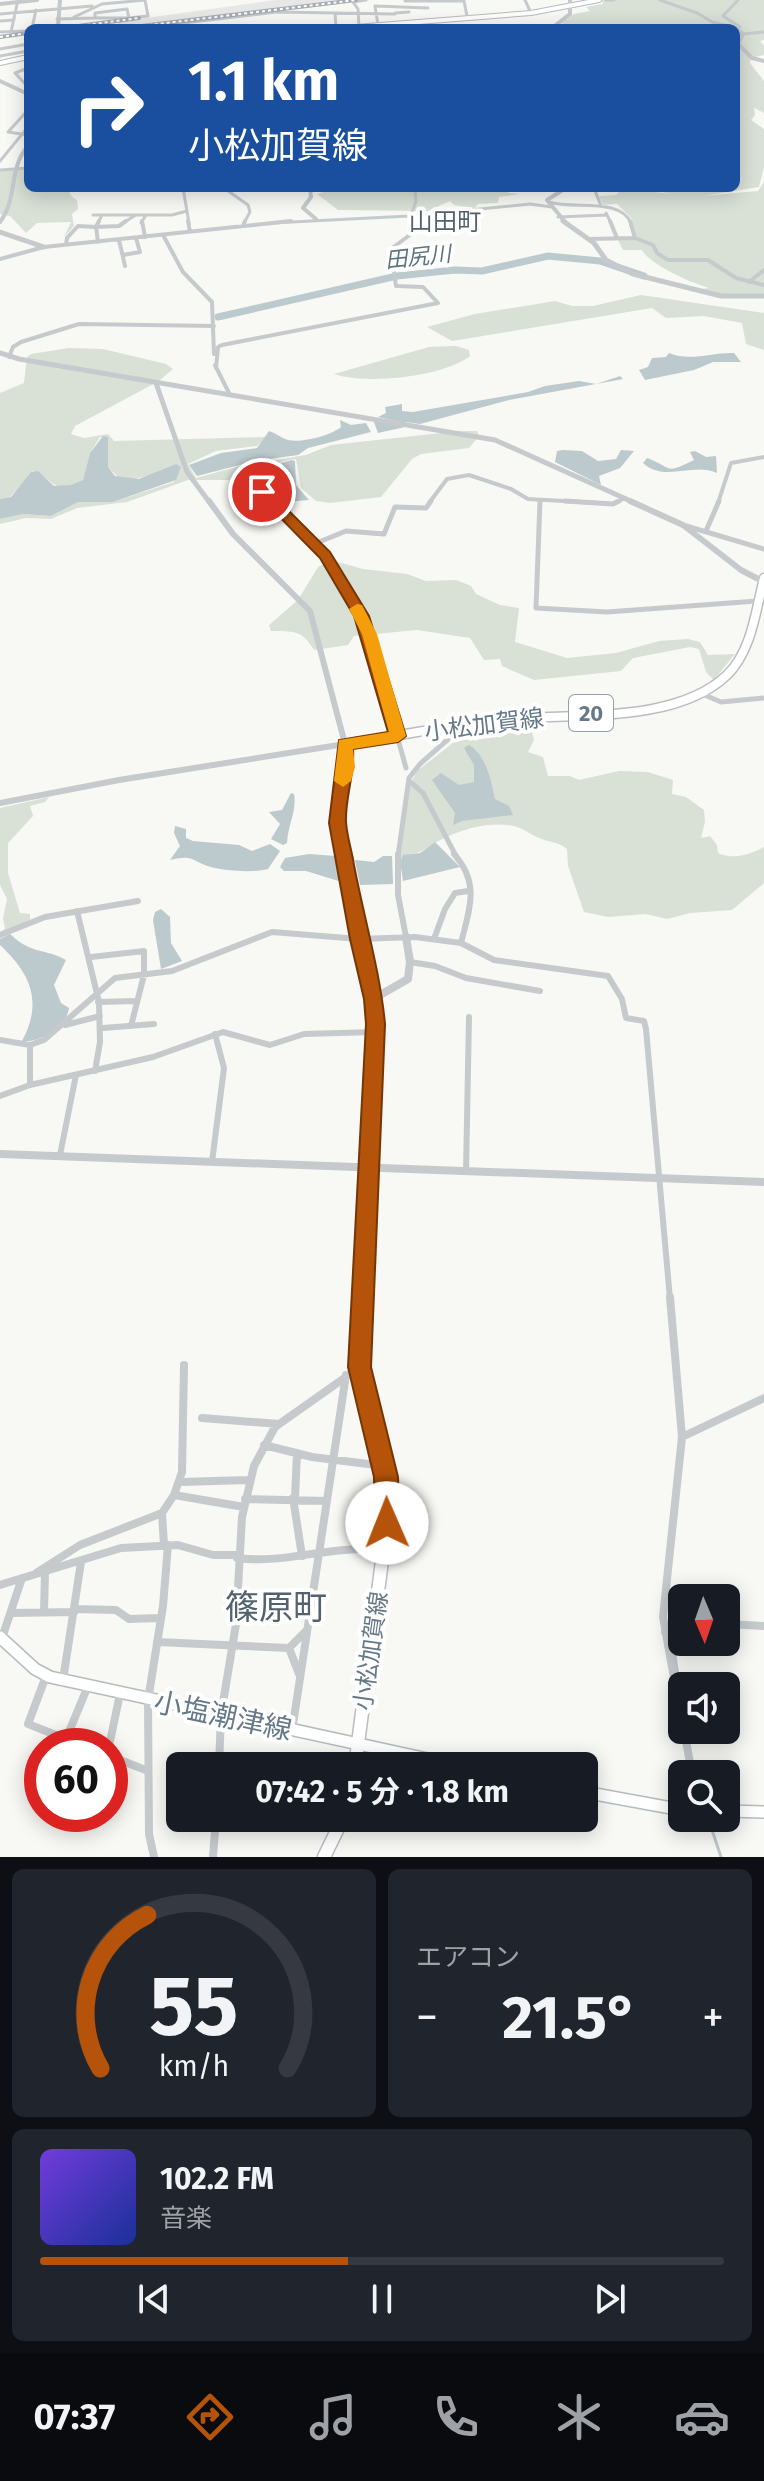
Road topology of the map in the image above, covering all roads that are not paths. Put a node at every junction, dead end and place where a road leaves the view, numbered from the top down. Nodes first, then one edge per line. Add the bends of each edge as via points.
1 (37, 0) edge
2 (60, 0) edge
3 (366, 0) edge
4 (389, 0) edge
5 (426, 0) edge
6 (525, 0) edge
7 (599, 0) edge
8 (606, 0) edge
9 (614, 0) edge
10 (660, 0) edge
11 (738, 0) edge
12 (18, 1) edge
13 (455, 1) edge
14 (404, 2) edge
15 (102, 3) edge
16 (354, 3) edge
17 (571, 3) edge
18 (0, 4) edge
19 (95, 6) junction
20 (375, 6) junction
21 (389, 6) junction
22 (395, 6) junction
23 (59, 8) junction
24 (428, 8) junction
25 (36, 10) junction
26 (87, 10) junction
27 (108, 10) junction
28 (410, 10) junction
29 (15, 12) junction
30 (95, 13) junction
31 (335, 13) junction
32 (531, 13) junction
33 (0, 14) edge
34 (357, 14) junction
35 (374, 14) junction
36 (395, 14) junction
37 (467, 16) junction
38 (129, 18) junction
39 (57, 19) junction
40 (71, 19) junction
41 (95, 19) junction
42 (14, 20) junction
43 (115, 20) junction
44 (430, 20) junction
45 (0, 21) edge
46 (416, 22) junction
47 (391, 23) junction
48 (714, 23) joint
49 (32, 24) edge
50 (56, 24) edge
51 (116, 24) edge
52 (175, 24) edge
53 (336, 24) edge
54 (359, 24) edge
55 (378, 24) edge
56 (384, 24) edge
57 (557, 24) edge
58 (718, 24) edge
59 (735, 24) edge
60 (24, 31) edge
61 (740, 31) edge
62 (0, 32) edge
63 (11, 32) junction
64 (764, 32) edge
65 (743, 34) junction
66 (740, 40) edge
67 (24, 45) edge
68 (20, 46) junction
69 (740, 46) edge
70 (0, 49) edge
71 (24, 51) edge
72 (24, 54) edge
73 (24, 55) edge
74 (0, 56) edge
75 (764, 61) edge
76 (0, 63) edge
77 (24, 70) edge
78 (0, 81) edge
79 (24, 84) edge
80 (24, 88) edge
81 (24, 114) edge
82 (24, 131) edge
83 (21, 134) junction
84 (24, 134) edge
85 (24, 150) edge
86 (0, 161) edge
87 (24, 168) edge
88 (15, 169) junction
89 (0, 170) edge
90 (184, 192) edge
91 (230, 192) edge
92 (312, 192) edge
93 (415, 192) edge
94 (561, 192) edge
95 (596, 192) edge
96 (549, 203) junction
97 (530, 204) junction
98 (602, 206) junction
99 (187, 211) junction
100 (93, 215) dead end
101 (102, 215) junction
102 (136, 215) junction
103 (146, 215) junction
104 (607, 215) junction
105 (410, 216) junction
106 (558, 217) junction
107 (316, 219) junction
108 (0, 222) edge
109 (141, 223) junction
110 (125, 224) junction
111 (243, 226) junction
112 (96, 227) junction
113 (0, 232) edge
114 (190, 232) junction
115 (163, 235) junction
116 (145, 237) junction
117 (136, 238) junction
118 (617, 238) junction
119 (635, 238) junction
120 (127, 239) junction
121 (589, 239) junction
122 (119, 240) junction
123 (98, 242) junction
124 (66, 245) junction
125 (44, 247) junction
126 (123, 255) junction
127 (0, 259) edge
128 (125, 266) dead end
129 (764, 270) edge
130 (749, 282) junction
131 (764, 285) edge
132 (764, 296) edge
133 (214, 326) junction
134 (0, 353) edge
135 (9, 357) junction
136 (216, 368) junction
137 (156, 383) junction
138 (230, 395) junction
139 (764, 457) edge
140 (260, 492) dead end
141 (625, 498) junction
142 (540, 500) junction
143 (683, 525) junction
144 (706, 531) junction
145 (314, 544) junction
146 (764, 549) edge
147 (764, 581) edge
148 (757, 601) junction
149 (700, 693) junction
150 (764, 698) edge
151 (462, 727) junction
152 (398, 736) junction
153 (345, 744) junction
154 (406, 768) dead end
155 (409, 781) junction
156 (0, 803) edge
157 (468, 891) junction
158 (138, 901) dead end
159 (77, 911) junction
160 (0, 935) edge
161 (406, 937) junction
162 (359, 939) junction
163 (434, 939) junction
164 (461, 943) junction
165 (91, 957) junction
166 (410, 962) junction
167 (144, 975) junction
168 (540, 991) dead end
169 (97, 999) junction
170 (373, 999) junction
171 (136, 1001) junction
172 (100, 1016) junction
173 (469, 1017) dead end
174 (154, 1024) dead end
175 (63, 1026) junction
176 (131, 1026) junction
177 (103, 1028) junction
178 (375, 1032) junction
179 (215, 1034) junction
180 (0, 1040) edge
181 (30, 1045) junction
182 (95, 1071) junction
183 (76, 1075) junction
184 (30, 1085) junction
185 (0, 1096) edge
186 (0, 1154) edge
187 (60, 1155) junction
188 (212, 1162) junction
189 (370, 1166) junction
190 (466, 1172) junction
191 (659, 1178) junction
192 (764, 1182) edge
193 (184, 1365) dead end
194 (360, 1367) junction
195 (346, 1375) junction
196 (764, 1398) edge
197 (202, 1418) dead end
198 (279, 1424) junction
199 (682, 1437) junction
200 (264, 1445) junction
201 (297, 1453) junction
202 (333, 1460) junction
203 (384, 1466) junction
204 (249, 1480) junction
205 (180, 1482) junction
206 (174, 1495) junction
207 (294, 1498) junction
208 (327, 1501) junction
209 (244, 1503) junction
210 (162, 1513) junction
211 (166, 1545) junction
212 (371, 1549) dead end
213 (319, 1552) junction
214 (238, 1556) junction
215 (302, 1556) junction
216 (81, 1562) junction
217 (40, 1573) junction
218 (22, 1578) junction
219 (0, 1585) edge
220 (75, 1610) junction
221 (44, 1612) junction
222 (11, 1613) junction
223 (160, 1618) junction
224 (740, 1625) edge
225 (764, 1626) edge
226 (307, 1631) junction
227 (665, 1632) junction
228 (668, 1632) edge
229 (1, 1637) edge
230 (157, 1642) junction
231 (233, 1644) junction
232 (289, 1648) junction
233 (673, 1672) edge
234 (46, 1676) junction
235 (300, 1676) junction
236 (63, 1681) junction
237 (88, 1686) junction
238 (120, 1694) junction
239 (148, 1700) junction
240 (221, 1715) junction
241 (38, 1728) edge
242 (71, 1728) edge
243 (113, 1728) edge
244 (292, 1731) junction
245 (359, 1746) junction
246 (220, 1752) edge
247 (358, 1752) edge
248 (389, 1752) edge
249 (128, 1763) edge
250 (148, 1771) junction
251 (598, 1795) edge
252 (668, 1807) edge
253 (740, 1811) edge
254 (764, 1812) edge
255 (215, 1832) edge
256 (336, 1832) edge
257 (154, 1857) edge
258 (213, 1857) edge
259 (324, 1857) edge

1 - 12 street
2 - 23 street
3 - 16 street
4 - 21 street
5 - 13 street
5 - 14 street
5 - 24 street
6 - 32 street
7 - 17 main road
8 - 9 street
10 - 48 street
11 - 59 street via 723,16
12 - 18 street
12 - 29 street
13 - 37 street via 464,1
14 - 22 street
14 - 28 street
15 - 19 street
15 - 27 street
15 - 38 street via 145,0 148,16
16 - 20 street
16 - 34 street
17 - 32 main road
17 - 57 street via 570,14
19 - 23 street
19 - 26 street
20 - 21 street
20 - 35 street
21 - 22 street
22 - 36 street
23 - 25 street
23 - 39 street
24 - 28 street
24 - 44 street
25 - 29 street
25 - 49 street
26 - 30 street
26 - 40 street
27 - 30 street
27 - 38 street via 127,9
28 - 36 street
28 - 46 street
29 - 33 street
29 - 42 street
30 - 41 street
31 - 34 street
31 - 52 street via 277,12
31 - 53 street
32 - 37 main road
34 - 35 street
34 - 54 street
35 - 36 street
35 - 55 street
36 - 47 street
37 - 44 main road
38 - 43 street
39 - 40 street
39 - 50 street
40 - 41 street
41 - 43 street
42 - 45 street
42 - 63 street
43 - 51 street
44 - 46 main road
46 - 47 main road
47 - 56 main road
48 - 58 street
60 - 63 street
61 - 65 street
62 - 63 street
64 - 65 street
65 - 66 street
67 - 68 street
68 - 70 street
68 - 71 street
69 - 75 street
72 - 74 street
73 - 76 main road
77 - 79 street via 15,73
78 - 80 street
81 - 83 street via 8,132
82 - 83 street
83 - 84 street
83 - 86 street
85 - 88 street
87 - 88 street
88 - 89 street
88 - 108 street via 9,210
90 - 99 street
91 - 111 street via 248,205
92 - 107 street via 303,208
93 - 105 street
94 - 96 street
95 - 98 street
96 - 97 street
96 - 97 street
96 - 98 street
96 - 106 street
97 - 105 street
98 - 104 street
98 - 119 street via 613,206 629,218
99 - 103 street
99 - 114 street
100 - 101 street
101 - 102 street
101 - 112 street
102 - 103 street
102 - 110 street
103 - 109 street
104 - 106 street
104 - 118 street
105 - 107 street
105 - 136 street via 415,231 391,249 396,286 423,287 438,303 222,345
106 - 121 street
107 - 111 street
109 - 110 street
109 - 116 street
110 - 112 street
110 - 120 street
111 - 114 street
112 - 123 street
112 - 124 street via 78,226
113 - 125 street
114 - 115 street
115 - 116 street
115 - 133 street via 183,272 212,302
116 - 117 street
117 - 120 street
117 - 126 street via 140,252
118 - 119 street
118 - 121 street
119 - 130 street via 653,245 662,259 710,261
120 - 122 street
121 - 132 street via 606,260 652,281 721,296
122 - 123 street
122 - 126 street
123 - 124 street
124 - 125 street
125 - 127 street
126 - 128 street
129 - 130 street
130 - 131 street
133 - 135 street via 75,324 21,342
133 - 136 street
134 - 135 street
135 - 137 street
136 - 138 street
137 - 138 street
137 - 153 street via 186,469 202,494 233,534 310,611
138 - 141 street via 504,443
139 - 144 street via 731,463
140 - 145 street
141 - 142 street via 613,504
141 - 143 street
142 - 145 street via 480,477 456,476 444,482 426,508 395,507 384,534 346,531
142 - 148 street via 536,608 607,612
143 - 144 street
143 - 147 street via 741,570
144 - 146 street
145 - 152 street via 328,558 369,634
147 - 148 main road, 小松加賀線 / 20
148 - 149 main road, 小松加賀線 / 20 via 740,658 727,675
149 - 150 street via 721,702
149 - 151 main road, 小松加賀線 / 20 via 668,705
151 - 152 main road, 小松加賀線 / 20
151 - 155 street via 412,770
152 - 153 main road, 小松加賀線 / 20
152 - 154 street
153 - 156 street
153 - 162 main road, 小松加賀線 via 338,823
155 - 157 street via 423,793 449,848 469,871
155 - 161 street via 395,860
157 - 163 street via 455,893
157 - 164 street
158 - 159 street
159 - 160 street
159 - 165 street
161 - 162 street
161 - 163 street
161 - 166 street
162 - 167 street via 272,932 172,971
162 - 170 main road, 小松加賀線
163 - 164 street
164 - 191 street via 494,960 608,976 626,1018 645,1024
165 - 167 street via 144,951
165 - 169 street
166 - 168 street
166 - 170 street via 408,979
167 - 169 street via 115,978
167 - 171 street
169 - 171 street
169 - 172 street
169 - 175 street
170 - 178 main road, 小松加賀線
171 - 176 street
172 - 175 street
172 - 177 street
173 - 190 street
174 - 176 street
175 - 181 street
176 - 177 street
177 - 182 street
178 - 179 street via 304,1034 270,1045
178 - 189 main road, 小松加賀線
179 - 182 street
179 - 188 street via 224,1068
180 - 181 street
181 - 184 street
182 - 183 street
183 - 184 street
183 - 187 street
184 - 185 street
186 - 187 street
187 - 188 street
188 - 189 street
189 - 190 street
189 - 194 main road, 小松加賀線
190 - 191 street
191 - 192 street
191 - 199 street
193 - 205 street
194 - 195 street
194 - 203 main road, 小松加賀線
195 - 198 street
195 - 202 street
196 - 199 street
197 - 198 street
198 - 200 street
199 - 227 street
200 - 201 street
200 - 204 street
201 - 202 street
201 - 207 street
202 - 203 street
202 - 208 street
203 - 245 main road, 小松加賀線 via 387,1523
204 - 205 street
204 - 209 street
205 - 206 street
206 - 209 street
206 - 210 street
207 - 208 street
207 - 209 street
207 - 215 street
208 - 213 street
209 - 214 street
210 - 211 street
210 - 217 street via 101,1535 53,1559
211 - 214 street
211 - 216 street via 121,1548
211 - 223 street
212 - 213 street
213 - 215 street
213 - 226 street
214 - 215 street via 262,1563
214 - 231 street
216 - 217 street
216 - 220 street
217 - 218 street
217 - 221 street
218 - 219 street
218 - 222 street
220 - 221 street
220 - 223 street
220 - 236 street
221 - 222 street
222 - 229 street
223 - 230 street
224 - 225 street
226 - 232 street
226 - 235 street
227 - 228 street
227 - 233 street
229 - 234 main road, 小塩潮津線
230 - 231 street
230 - 239 street
231 - 232 street
231 - 240 street
232 - 235 street
234 - 236 main road, 小塩潮津線
234 - 241 street via 28,1724
235 - 244 street
236 - 237 main road, 小塩潮津線
237 - 238 main road, 小塩潮津線
237 - 242 street
238 - 239 main road, 小塩潮津線
238 - 243 street
239 - 240 main road, 小塩潮津線
239 - 250 street
240 - 244 main road, 小塩潮津線
240 - 246 street
244 - 245 main road, 小塩潮津線
245 - 247 main road, 小松加賀線
245 - 248 main road, 小塩潮津線
249 - 250 street
250 - 257 street
251 - 252 main road
253 - 254 main road
255 - 258 street
256 - 259 main road

